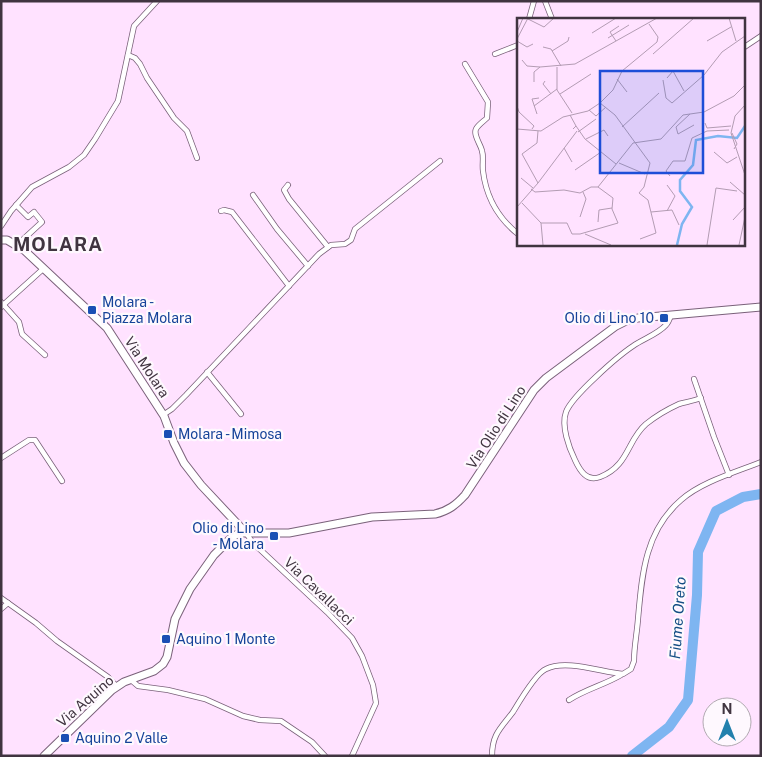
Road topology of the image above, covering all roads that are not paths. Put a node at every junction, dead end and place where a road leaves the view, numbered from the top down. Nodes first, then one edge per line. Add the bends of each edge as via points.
1 (157, 1) edge
2 (534, 1) edge
3 (545, 1) edge
4 (529, 18) edge
5 (552, 18) edge
6 (761, 36) edge
7 (517, 45) edge
8 (744, 47) edge
9 (495, 54) dead end
10 (128, 55) junction
11 (465, 64) dead end
12 (197, 158) dead end
13 (440, 161) dead end
14 (288, 185) dead end
15 (253, 195) dead end
16 (16, 205) junction
17 (221, 211) dead end
18 (1, 226) edge
19 (517, 233) edge
20 (1, 240) edge
21 (16, 245) junction
22 (328, 247) junction
23 (308, 266) junction
24 (43, 269) junction
25 (290, 286) junction
26 (2, 304) edge
27 (761, 307) edge
28 (671, 315) junction
29 (45, 354) dead end
30 (207, 372) junction
31 (694, 379) dead end
32 (701, 398) junction
33 (163, 414) junction
34 (241, 414) dead end
35 (1, 458) edge
36 (761, 462) edge
37 (729, 475) junction
38 (62, 481) dead end
39 (245, 532) junction
40 (1, 598) edge
41 (8, 603) junction
42 (1, 609) edge
43 (623, 674) junction
44 (131, 680) junction
45 (117, 687) junction
46 (569, 700) dead end
47 (44, 756) edge
48 (325, 756) edge
49 (352, 756) edge
50 (492, 756) edge

1 - 10 street via 134,26
2 - 4 street
3 - 5 street
6 - 8 street
7 - 9 street
10 - 12 street via 140,64 174,118 187,131
10 - 16 street via 118,101 84,155 32,187
11 - 19 street via 488,102 487,118 475,133 482,148 486,187 500,216
13 - 22 street via 355,229 351,240
14 - 22 street via 284,190 289,199
15 - 23 street
16 - 18 street
16 - 21 street via 28,217 34,212 42,222
17 - 25 street via 232,212
20 - 21 street, Via Molara
21 - 24 street, Via Molara
22 - 23 street
23 - 25 street
24 - 26 street
24 - 33 street, Via Molara via 107,328
25 - 30 street
26 - 29 street via 19,322 22,334
27 - 28 street, Via Olio di Lino
28 - 32 street via 666,325 632,346 594,378 566,412 564,423 568,440 580,471 586,477 598,478 610,472 621,462 635,436 646,424 666,410
28 - 39 street, Via Olio di Lino via 638,318 616,326 546,378 534,390 465,495 444,512 372,517 289,533
30 - 33 street
30 - 34 street
31 - 32 street
32 - 37 street
33 - 39 street, Via Molara via 184,463
35 - 38 street via 29,440 35,440
36 - 37 street
37 - 43 street via 699,487 662,519 644,566 634,661
39 - 44 street, Via Aquino via 235,535 224,545 190,589 175,619 163,664
39 - 49 street, Via Cavallacci via 328,612 352,638 362,656 376,703
40 - 41 street
41 - 42 street
41 - 45 street
43 - 46 street
43 - 50 street via 564,665 545,669 497,733 492,744
44 - 45 street, Via Aquino
44 - 48 street via 138,686 205,699 243,716 281,721 312,742
45 - 47 street, Via Aquino

